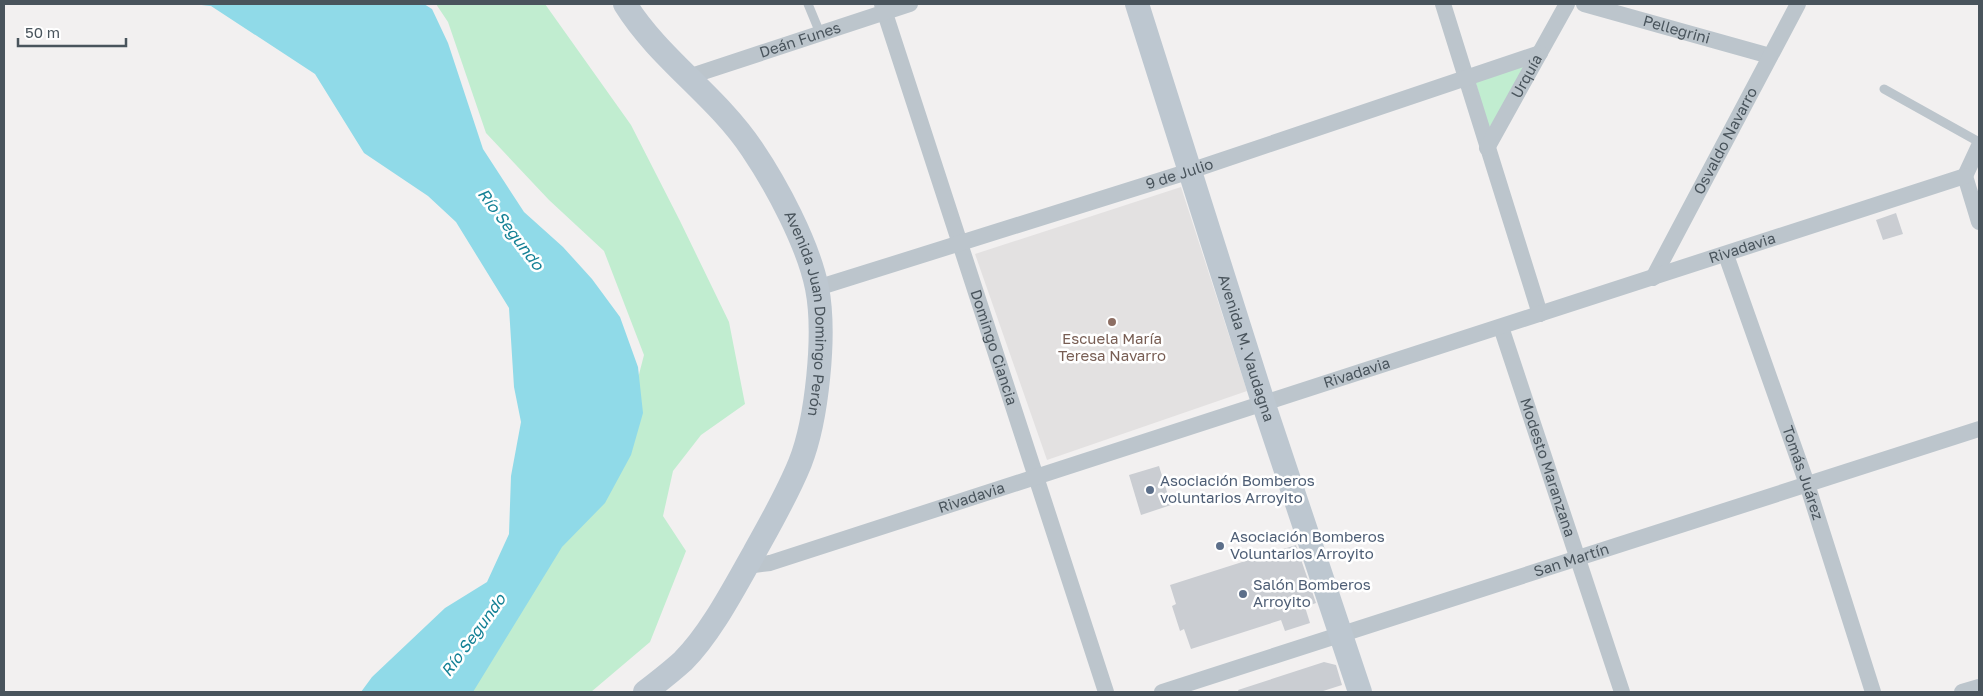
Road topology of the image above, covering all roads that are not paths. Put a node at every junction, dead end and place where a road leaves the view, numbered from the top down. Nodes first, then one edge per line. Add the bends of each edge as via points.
1 (625, 4) edge
2 (808, 4) edge
3 (910, 4) edge
4 (1137, 4) edge
5 (1443, 4) edge
6 (1567, 4) edge
7 (1584, 4) edge
8 (1798, 4) edge
9 (883, 8) edge
10 (820, 34) junction
11 (1540, 53) junction
12 (1770, 56) junction
13 (688, 77) junction
14 (1465, 78) junction
15 (1884, 89) dead end
16 (1979, 142) edge
17 (1979, 146) edge
18 (1487, 148) junction
19 (1190, 171) junction
20 (1965, 176) junction
21 (1979, 222) edge
22 (960, 243) junction
23 (1726, 255) junction
24 (1653, 278) junction
25 (817, 288) junction
26 (1540, 314) junction
27 (1501, 327) junction
28 (1263, 402) junction
29 (1979, 429) edge
30 (1037, 478) junction
31 (1807, 484) junction
32 (1578, 558) junction
33 (747, 566) junction
34 (1341, 635) junction
35 (1979, 687) edge
36 (645, 692) edge
37 (1106, 692) edge
38 (1162, 692) edge
39 (1360, 692) edge
40 (1622, 692) edge
41 (1874, 692) edge
42 (1962, 692) edge

1 - 13 main road, Avenida Juan Domingo Perón via 638,26
2 - 10 lane
3 - 9 street, Deán Funes
4 - 19 main road, Avenida M. Vaudagna
5 - 14 street
6 - 11 street, Urquía
7 - 12 street, Pellegrini
8 - 12 street, Osvaldo Navarro
9 - 10 street, Deán Funes
9 - 22 street, Domingo Ciancia
10 - 13 street, Deán Funes
11 - 14 street, 9 de Julio
11 - 18 street, Urquía
12 - 24 street, Osvaldo Navarro
13 - 25 main road, Avenida Juan Domingo Perón via 724,111 752,149 801,239
14 - 18 street
14 - 19 street, 9 de Julio
15 - 16 lane
17 - 20 street
18 - 26 street
19 - 22 street, 9 de Julio
19 - 28 main road, Avenida M. Vaudagna
20 - 21 street
20 - 23 street, Rivadavia
22 - 25 street, 9 de Julio
22 - 30 street, Domingo Ciancia
23 - 24 street, Rivadavia
23 - 31 street, Tomás Juárez
24 - 26 street, Rivadavia
25 - 33 main road, Avenida Juan Domingo Perón via 820,342 810,433 783,501
26 - 27 street, Rivadavia
27 - 28 street, Rivadavia
27 - 32 street, Modesto Maranzana
28 - 30 street, Rivadavia
28 - 34 main road, Avenida M. Vaudagna
29 - 31 street, San Martín
30 - 33 street, Rivadavia via 770,563
30 - 37 street, Domingo Ciancia
31 - 32 street, San Martín
31 - 41 street, Tomás Juárez
32 - 34 street, San Martín
32 - 40 street, Modesto Maranzana
33 - 36 main road, Avenida Juan Domingo Perón via 694,648
34 - 38 street, San Martín
34 - 39 main road, Avenida M. Vaudagna
35 - 42 street

